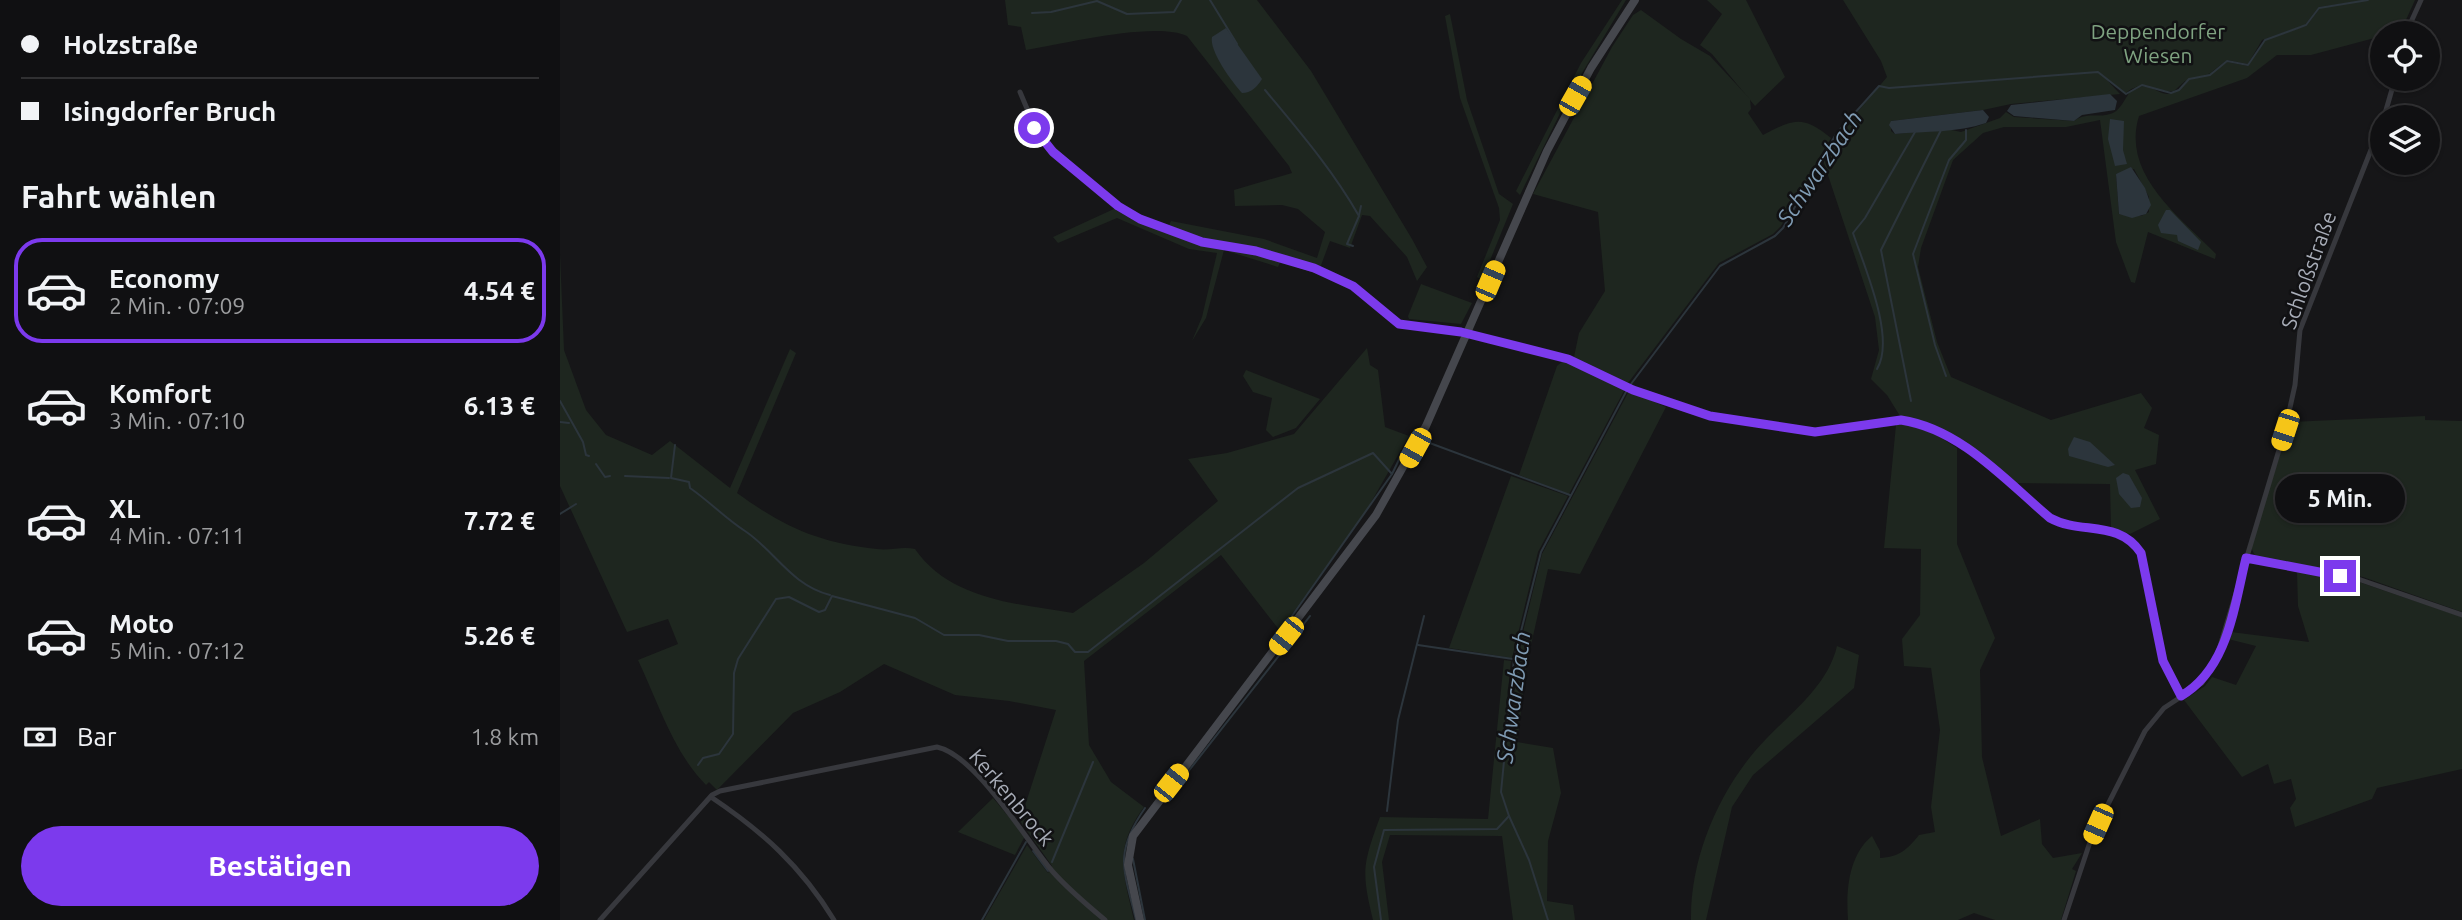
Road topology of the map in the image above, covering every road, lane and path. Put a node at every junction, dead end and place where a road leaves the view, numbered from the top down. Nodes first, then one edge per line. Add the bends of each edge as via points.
1 (1635, 0) edge
2 (2421, 0) edge
3 (2411, 21) edge
4 (1020, 92) dead end
5 (2370, 152) edge
6 (1468, 334) junction
7 (2246, 558) junction
8 (2462, 615) edge
9 (2181, 696) junction
10 (710, 797) junction
11 (600, 920) edge
12 (834, 920) edge
13 (1105, 920) edge
14 (1140, 920) edge
15 (2064, 920) edge

1 - 6 street via 1546,151
2 - 3 street
4 - 6 street via 1034,128 1048,147 1140,219 1202,242 1314,268 1353,286 1399,324
5 - 7 street, Schloßstraße via 2300,330 2285,430
6 - 9 street via 1568,359 1692,412 1806,432 1901,420 1951,437 2050,518 2069,526 2109,529 2136,546 2163,661
6 - 14 street via 1426,426 1376,515 1133,836 1128,864
7 - 8 street via 2361,580
7 - 9 street, Schloßstraße via 2215,663 2202,683
9 - 15 street, Schloßstraße via 2145,731 2092,836
10 - 11 street
10 - 12 street via 769,838
10 - 13 street, Kerkenbrock via 720,791 944,748 960,758 993,794 1068,888

